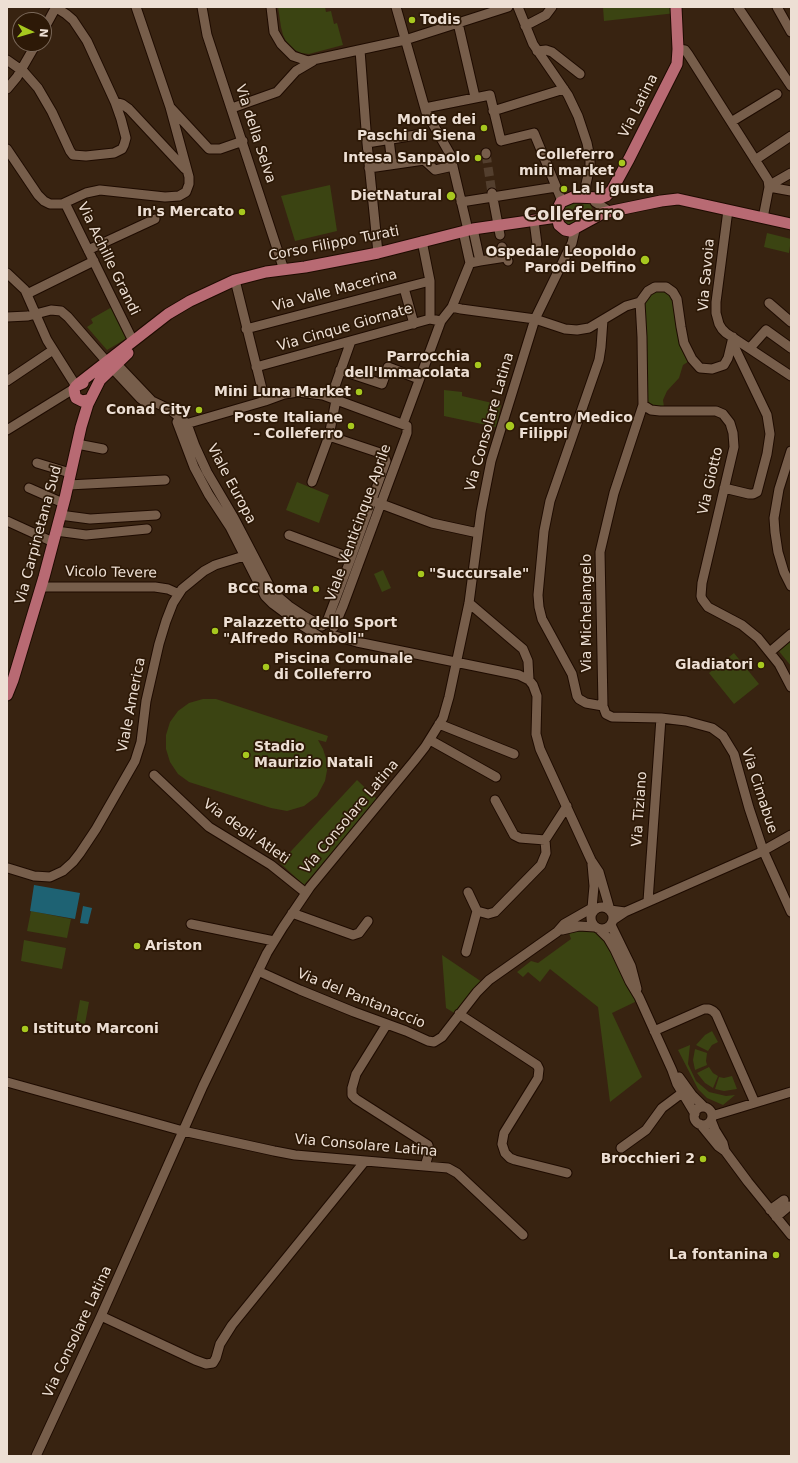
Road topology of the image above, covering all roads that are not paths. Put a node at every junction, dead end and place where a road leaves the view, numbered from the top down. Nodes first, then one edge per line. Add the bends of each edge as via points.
1 (55, 7) edge
2 (136, 7) edge
3 (202, 7) edge
4 (272, 7) edge
5 (396, 7) edge
6 (508, 7) edge
7 (518, 7) edge
8 (552, 7) edge
9 (677, 7) edge
10 (738, 7) edge
11 (777, 7) edge
12 (458, 23) junction
13 (525, 26) junction
14 (791, 32) edge
15 (405, 40) junction
16 (678, 49) junction
17 (360, 50) junction
18 (537, 50) junction
19 (32, 52) edge
20 (7, 60) edge
21 (314, 60) junction
22 (22, 70) junction
23 (580, 74) dead end
24 (791, 86) edge
25 (7, 89) edge
26 (564, 89) junction
27 (777, 94) dead end
28 (475, 97) junction
29 (115, 102) junction
30 (170, 107) junction
31 (232, 108) junction
32 (425, 108) junction
33 (493, 111) junction
34 (731, 122) junction
35 (416, 135) tunnel mouth
36 (791, 136) edge
37 (388, 139) junction
38 (243, 141) junction
39 (367, 143) junction
40 (7, 148) edge
41 (755, 160) junction
42 (392, 164) junction
43 (454, 166) junction
44 (369, 168) junction
45 (187, 172) junction
46 (791, 173) edge
47 (769, 186) junction
48 (556, 187) junction
49 (791, 191) edge
50 (492, 195) junction
51 (590, 199) junction
52 (562, 201) junction
53 (462, 202) junction
54 (65, 203) junction
55 (728, 210) junction
56 (609, 211) junction
57 (557, 217) junction
58 (595, 217) junction
59 (155, 218) dead end
60 (763, 218) junction
61 (534, 221) junction
62 (791, 224) edge
63 (468, 230) junction
64 (499, 230) junction
65 (575, 230) junction
66 (422, 241) junction
67 (537, 244) dead end
68 (502, 247) dead end
69 (88, 250) junction
70 (378, 253) junction
71 (94, 261) junction
72 (480, 261) junction
73 (470, 263) junction
74 (284, 270) junction
75 (7, 272) edge
76 (235, 280) junction
77 (430, 281) junction
78 (404, 288) junction
79 (27, 294) junction
80 (640, 302) junction
81 (769, 302) dead end
82 (452, 307) junction
83 (36, 314) junction
84 (7, 317) edge
85 (430, 319) junction
86 (535, 319) junction
87 (603, 320) junction
88 (441, 321) junction
89 (791, 322) edge
90 (414, 324) junction
91 (246, 329) junction
92 (732, 340) junction
93 (133, 341) junction
94 (351, 341) junction
95 (750, 348) junction
96 (791, 348) edge
97 (53, 350) junction
98 (112, 363) junction
99 (256, 367) junction
100 (340, 370) junction
101 (791, 376) edge
102 (420, 379) junction
103 (7, 381) edge
104 (76, 391) junction
105 (91, 396) junction
106 (336, 400) junction
107 (265, 401) junction
108 (643, 405) junction
109 (183, 425) junction
110 (405, 426) junction
111 (81, 427) junction
112 (7, 430) edge
113 (329, 436) junction
114 (77, 444) junction
115 (103, 448) dead end
116 (791, 451) edge
117 (37, 463) dead end
118 (70, 473) junction
119 (165, 480) dead end
120 (312, 482) dead end
121 (68, 485) junction
122 (29, 488) dead end
123 (724, 488) junction
124 (64, 503) junction
125 (377, 503) junction
126 (60, 515) junction
127 (156, 515) dead end
128 (7, 521) edge
129 (147, 530) dead end
130 (478, 533) junction
131 (289, 535) dead end
132 (55, 536) junction
133 (244, 556) junction
134 (352, 558) junction
135 (791, 586) edge
136 (41, 587) junction
137 (179, 594) junction
138 (469, 603) junction
139 (329, 628) junction
140 (791, 634) edge
141 (320, 636) junction
142 (770, 652) junction
143 (457, 662) junction
144 (529, 680) junction
145 (791, 688) edge
146 (7, 694) edge
147 (603, 706) junction
148 (661, 718) junction
149 (439, 724) junction
150 (430, 740) junction
151 (514, 754) dead end
152 (154, 775) dead end
153 (496, 777) dead end
154 (495, 800) dead end
155 (567, 806) junction
156 (791, 834) edge
157 (545, 840) junction
158 (763, 850) junction
159 (592, 860) junction
160 (8, 868) dead end
161 (468, 892) dead end
162 (306, 893) junction
163 (648, 901) junction
164 (477, 910) junction
165 (593, 910) junction
166 (610, 910) junction
167 (625, 912) junction
168 (791, 912) edge
169 (292, 913) junction
170 (368, 920) dead end
171 (612, 923) junction
172 (191, 924) dead end
173 (597, 928) junction
174 (557, 932) junction
175 (274, 941) junction
176 (466, 952) dead end
177 (258, 971) junction
178 (639, 996) junction
179 (460, 1014) junction
180 (387, 1024) junction
181 (654, 1030) junction
182 (672, 1070) junction
183 (7, 1082) edge
184 (791, 1092) edge
185 (682, 1093) junction
186 (755, 1103) junction
187 (704, 1107) junction
188 (695, 1114) junction
189 (711, 1118) junction
190 (700, 1124) junction
191 (183, 1131) junction
192 (621, 1148) dead end
193 (725, 1151) junction
194 (365, 1161) junction
195 (425, 1166) junction
196 (567, 1173) dead end
197 (786, 1203) dead end
198 (773, 1214) junction
199 (523, 1235) dead end
200 (791, 1235) edge
201 (101, 1316) junction
202 (36, 1456) edge

1 - 29 street via 69,17 82,32
2 - 30 street
3 - 31 street, Via della Selva via 207,36
4 - 21 street via 274,32 283,47 298,58
5 - 15 street
6 - 12 street
7 - 13 street
8 - 13 street via 546,15
9 - 16 main road, Via Latina
10 - 24 street
11 - 14 street
12 - 15 street
12 - 28 street
13 - 18 street
15 - 17 street
15 - 32 street
16 - 34 street via 685,50 688,54
16 - 51 main road, Via Latina via 674,71 612,190 604,197
17 - 21 street
17 - 39 street
18 - 23 street via 552,52
18 - 26 street
19 - 22 street
20 - 22 street
21 - 31 street via 296,71 278,91
22 - 25 street
22 - 29 street via 40,92 75,156 114,153 122,149 125,136
26 - 33 street
26 - 51 street via 575,109 590,153 586,184
27 - 34 street
28 - 32 street
28 - 33 street via 490,95
29 - 45 street via 129,109
30 - 38 street via 209,149 220,149
30 - 45 street
31 - 38 street, Via della Selva
32 - 43 street
33 - 48 street via 500,141 534,133
34 - 41 street
35 - 37 street
36 - 41 street
37 - 39 street
37 - 42 street
38 - 74 street, Via della Selva
39 - 44 street
40 - 54 street, Via Achille Grandi via 44,201 56,205
41 - 47 street
42 - 43 street via 424,160 435,170
42 - 44 street
43 - 53 street
44 - 70 street
45 - 54 street via 189,187 179,196 165,197 100,190 86,193
46 - 47 street
47 - 49 street
47 - 60 street
48 - 50 street
48 - 52 street
50 - 53 street
50 - 64 street
51 - 52 main road via 573,198
51 - 56 street
51 - 58 main road via 597,210
52 - 57 main road via 557,208
53 - 63 street
54 - 69 street, Via Achille Grandi
55 - 56 main road via 678,199
55 - 60 main road
55 - 92 street, Via Savoia via 716,313 720,327
56 - 58 main road
57 - 61 main road, Corso Filippo Turati
57 - 65 main road via 559,225 565,230
58 - 65 main road
59 - 69 street
60 - 62 main road
61 - 64 main road, Corso Filippo Turati
61 - 67 street
63 - 64 main road, Corso Filippo Turati
63 - 66 main road, Corso Filippo Turati
63 - 72 street
63 - 73 street
65 - 86 street, Via Consolare Latina via 572,243
66 - 70 main road, Corso Filippo Turati
66 - 77 street
68 - 72 street via 507,259
69 - 71 street, Via Achille Grandi
70 - 74 main road, Corso Filippo Turati
71 - 79 street
71 - 93 street, Via Achille Grandi
72 - 73 street
73 - 82 street, Viale Venticinque Aprile
74 - 76 main road, Corso Filippo Turati
75 - 79 street
76 - 91 street
76 - 93 main road, Corso Filippo Turati via 176,309
77 - 78 street, Via Valle Macerina
77 - 85 street
78 - 90 street
78 - 91 street, Via Valle Macerina
79 - 83 street
80 - 87 street via 626,306
80 - 92 street via 648,291 656,287 666,287 673,292 677,299 684,343 700,368 712,369 724,365
80 - 108 street
81 - 89 street
82 - 86 street
82 - 88 street, Viale Venticinque Aprile
83 - 84 street
83 - 97 street
83 - 98 street, Viale Europa via 51,310 63,312
85 - 88 street, Via Cinque Giornate
85 - 90 street, Via Cinque Giornate
86 - 87 street via 577,330 589,328
86 - 130 street, Via Consolare Latina via 491,461
87 - 147 street via 599,360 550,501 543,537 538,595 542,619 572,674 577,696 586,703
88 - 102 street, Viale Venticinque Aprile
90 - 94 street, Via Cinque Giornate
91 - 99 street
92 - 95 street, Via Savoia
92 - 123 street via 767,415 770,434 757,492 751,495
93 - 98 main road, Corso Filippo Turati via 128,353
94 - 99 street, Via Cinque Giornate
94 - 100 street
95 - 96 street via 766,330
95 - 101 street, Via Savoia
97 - 103 street
97 - 104 street
98 - 104 main road, Corso Filippo Turati
98 - 105 main road, Corso Filippo Turati
98 - 109 street, Viale Europa via 144,401 169,414
99 - 107 street
100 - 102 street via 382,384 388,368
100 - 106 street via 334,389
102 - 110 street, Viale Venticinque Aprile
104 - 105 main road via 85,401
104 - 105 main road via 84,382 92,390
104 - 111 main road, Via Carpinetana Sud
104 - 112 street via 54,400
105 - 111 main road, Via Carpinetana Sud
106 - 107 street via 315,393 295,392
106 - 110 street
106 - 113 street
107 - 109 street
108 - 123 street, Via Giotto via 654,410 716,411 726,416 731,426 734,444
108 - 147 street, Via Michelangelo via 614,493 601,548
109 - 133 street, Viale Europa via 187,451 194,467
109 - 139 street, Viale Europa via 270,587 304,616
110 - 125 street, Viale Venticinque Aprile via 407,433
111 - 114 main road, Via Carpinetana Sud
113 - 120 street
113 - 125 street, Viale Venticinque Aprile via 386,457
114 - 115 street
114 - 118 main road, Via Carpinetana Sud
116 - 135 street via 778,492 774,518 778,552
117 - 118 street
118 - 121 main road, Via Carpinetana Sud
119 - 121 street
121 - 124 main road, Via Carpinetana Sud
122 - 124 street
123 - 142 street, Via Giotto via 702,583 702,599 708,607 752,632
124 - 126 main road, Via Carpinetana Sud
125 - 130 street via 432,523
125 - 134 street, Viale Venticinque Aprile
125 - 139 street, Viale Venticinque Aprile via 343,606
126 - 127 street via 90,519
126 - 132 main road, Via Carpinetana Sud
128 - 132 street
129 - 132 street
130 - 138 street, Via Consolare Latina
131 - 134 street, Viale Venticinque Aprile
132 - 136 main road, Via Carpinetana Sud
133 - 137 street, Viale America via 208,569
133 - 141 street, Viale Europa via 271,603
134 - 139 street, Viale Venticinque Aprile
136 - 137 street, Vicolo Tevere via 155,586
136 - 146 main road, Via Carpinetana Sud
137 - 160 street, Viale America via 161,634 148,690 137,757 92,836 73,862 57,875 34,876
138 - 143 street, Via Consolare Latina
138 - 144 street via 522,649 528,661
139 - 141 street via 319,632
139 - 141 street via 329,640 324,640
139 - 143 street, Viale Europa via 357,642
140 - 142 street
142 - 145 street, Via Giotto via 783,670
143 - 144 street, Viale Europa via 519,675
143 - 149 street, Via Consolare Latina via 448,703
144 - 155 street via 537,696 536,731 539,746
147 - 148 street, Via Cimabue via 606,714 612,717
148 - 158 street, Via Cimabue via 703,725 716,731 725,740 737,764
148 - 163 street, Via Tiziano
149 - 150 street, Via Consolare Latina
149 - 151 street
150 - 153 street
150 - 162 street, Via Consolare Latina
152 - 162 street, Via degli Atleti via 209,827 271,865
154 - 157 street via 514,835 520,838
155 - 157 street
155 - 159 street
156 - 158 street
157 - 164 street via 545,856 535,872 495,912 486,914
158 - 163 street
158 - 168 street, Via Cimabue
159 - 165 street
159 - 166 street via 599,872
161 - 164 street
162 - 169 street, Via Consolare Latina
163 - 167 street
164 - 176 street
165 - 166 street via 604,907
165 - 173 street via 591,921
165 - 174 street, Via del Pantanaccio via 564,924
166 - 167 street
166 - 171 street
167 - 171 street
169 - 170 street via 353,935 360,933
169 - 175 street, Via Consolare Latina
171 - 173 street via 606,929
171 - 178 street via 632,970
172 - 175 street
173 - 174 street, Via del Pantanaccio via 575,926
173 - 178 street via 614,947
174 - 179 street, Via del Pantanaccio via 486,983
175 - 177 street, Via Consolare Latina
177 - 180 street, Via del Pantanaccio
177 - 191 street, Via Consolare Latina
178 - 181 street
179 - 180 street, Via del Pantanaccio via 442,1037 434,1042
179 - 196 street via 537,1065 539,1069 538,1078 504,1133 502,1144 505,1153 515,1160
180 - 195 street via 356,1074 352,1095 356,1100 428,1144 429,1154
181 - 182 street
181 - 186 street via 704,1009 713,1010
182 - 185 street
182 - 187 street
183 - 191 street
184 - 186 street
185 - 188 street
185 - 192 street via 662,1108 646,1130
186 - 189 street
187 - 188 street via 698,1109
187 - 189 street via 710,1111
188 - 190 street
189 - 190 street via 706,1124
189 - 193 street
190 - 193 street
191 - 194 street, Via Consolare Latina via 283,1153
191 - 201 street, Via Consolare Latina
193 - 198 street
194 - 195 street, Via Consolare Latina
194 - 201 street via 232,1325 220,1344 213,1363 206,1364 195,1360
195 - 199 street, Via Consolare Latina via 446,1167 455,1171
197 - 198 street
198 - 200 street
201 - 202 street, Via Consolare Latina

